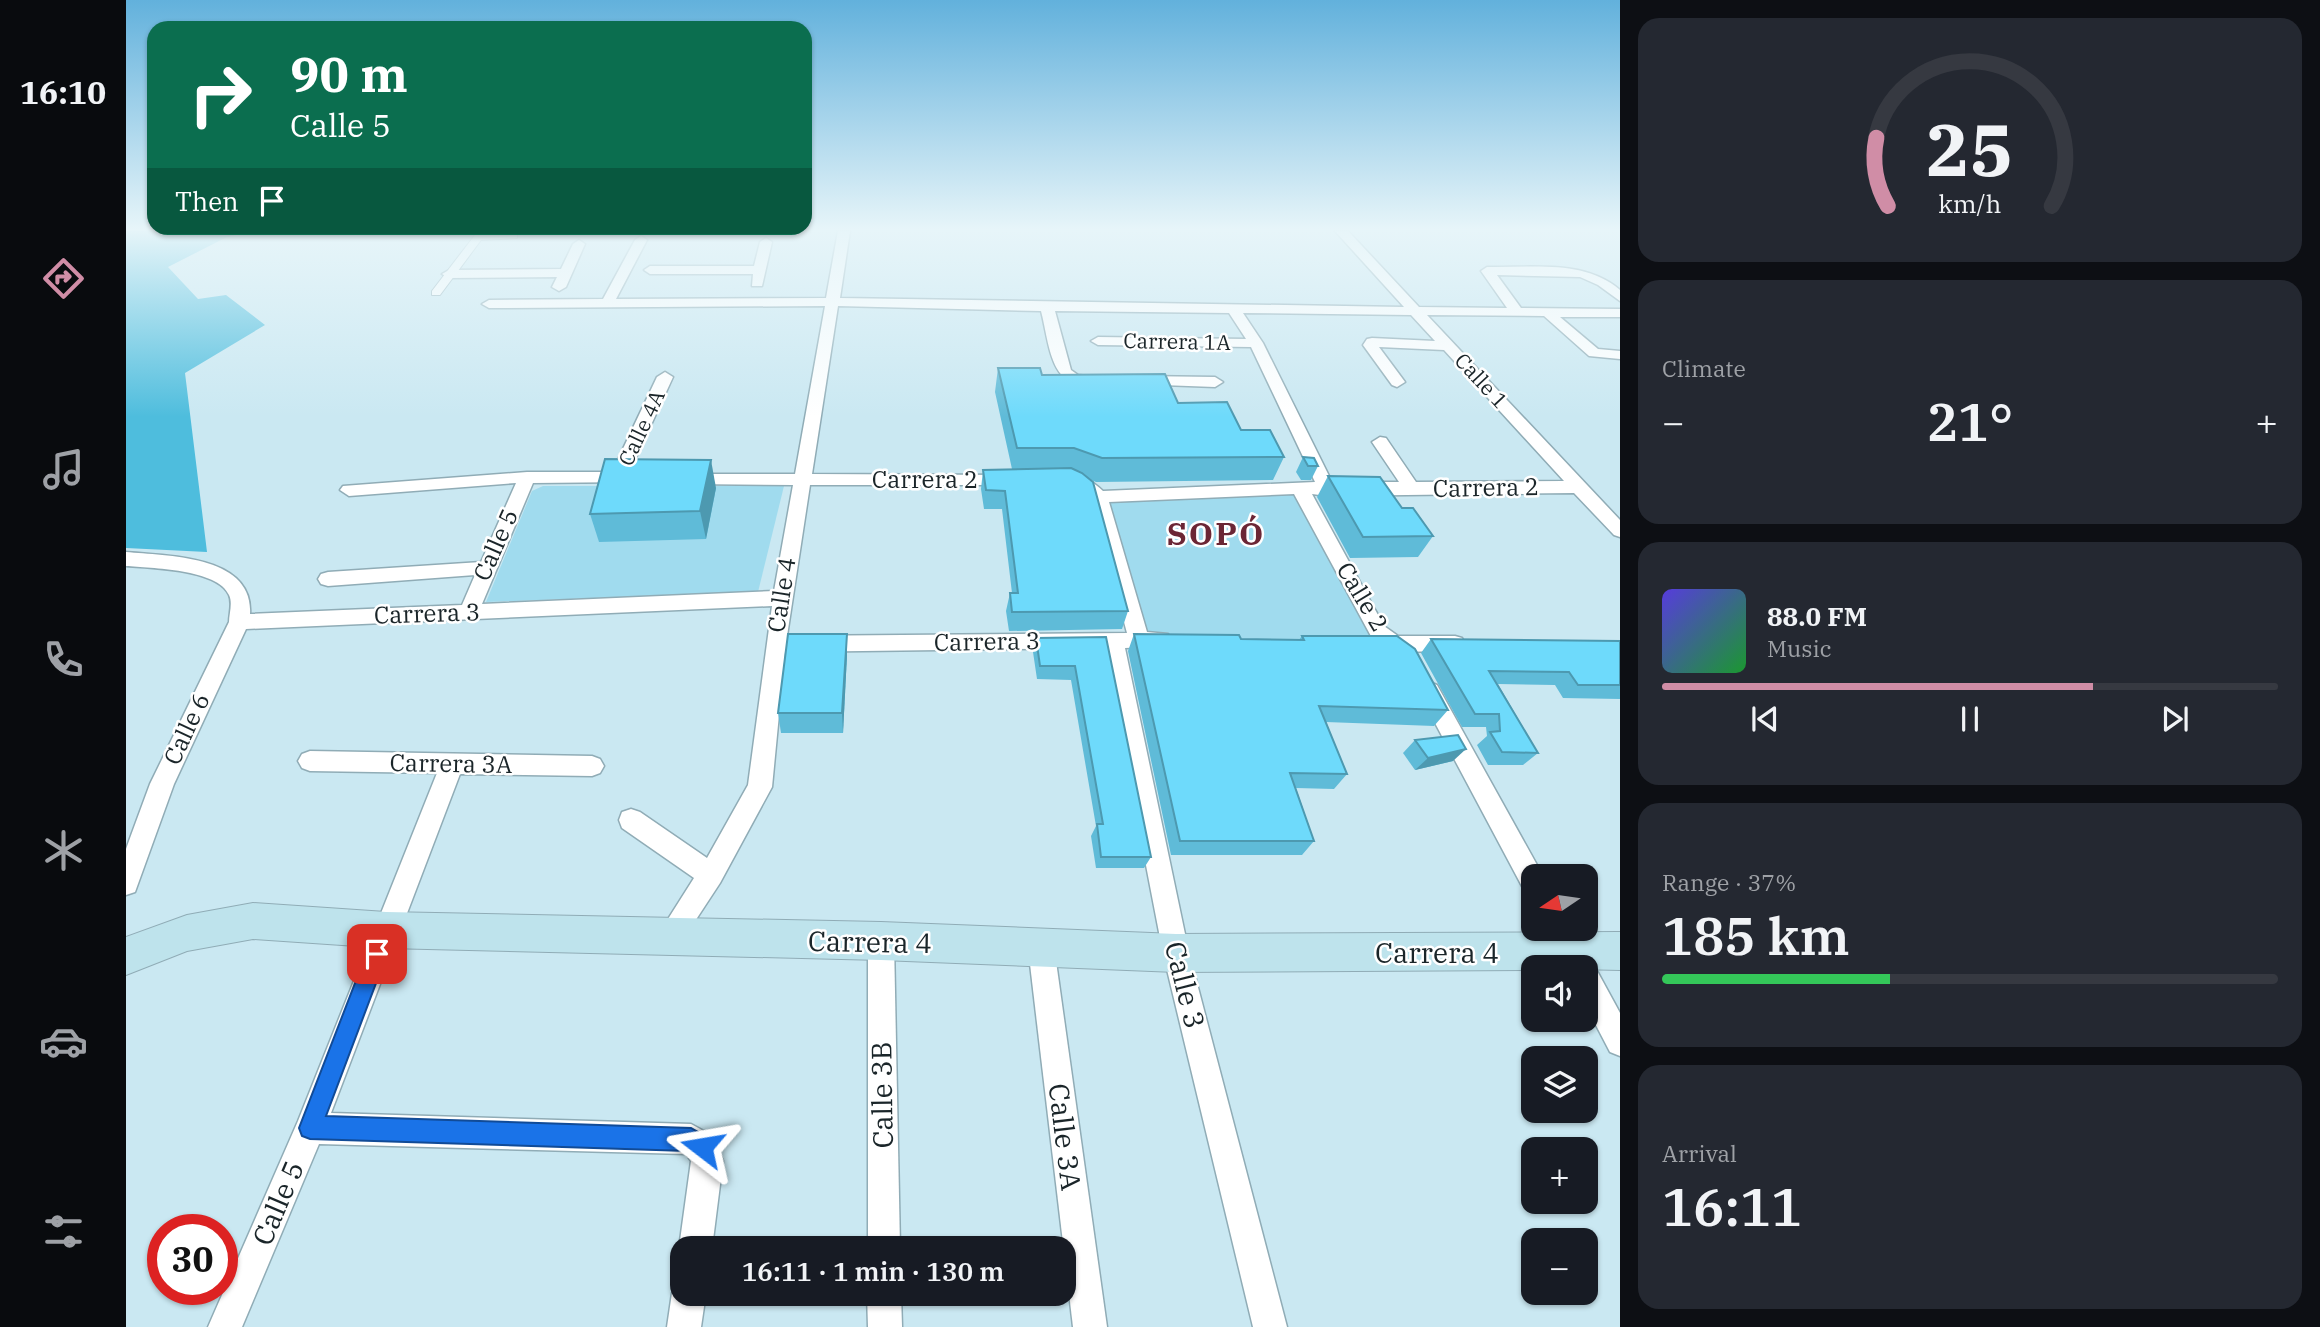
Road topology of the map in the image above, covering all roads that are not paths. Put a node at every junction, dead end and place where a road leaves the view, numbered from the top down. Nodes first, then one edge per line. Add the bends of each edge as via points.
1 (558, 293) edge
2 (613, 293) edge
3 (755, 293) edge
4 (834, 293) edge
5 (1399, 293) edge
6 (1503, 293) edge
7 (555, 302) junction
8 (608, 302) junction
9 (753, 302) junction
10 (832, 302) junction
11 (489, 304) dead end
12 (1047, 307) junction
13 (1413, 308) junction
14 (1233, 309) junction
15 (1516, 310) junction
16 (1547, 312) junction
17 (1620, 313) edge
18 (1098, 341) dead end
19 (1256, 343) junction
20 (1448, 346) junction
21 (1620, 355) edge
22 (665, 377) dead end
23 (1214, 382) dead end
24 (1397, 382) dead end
25 (1380, 442) dead end
26 (527, 477) junction
27 (618, 478) junction
28 (644, 478) edge
29 (671, 479) edge
30 (1056, 479) edge
31 (1029, 480) edge
32 (801, 481) junction
33 (1579, 487) junction
34 (1300, 488) junction
35 (1412, 489) junction
36 (349, 490) dead end
37 (1327, 490) junction
38 (1099, 497) junction
39 (1620, 531) edge
40 (126, 559) edge
41 (485, 568) junction
42 (328, 579) dead end
43 (782, 598) junction
44 (467, 613) junction
45 (239, 622) junction
46 (1139, 640) junction
47 (1180, 640) edge
48 (1113, 641) junction
49 (1354, 643) edge
50 (775, 644) junction
51 (1394, 644) junction
52 (1474, 644) edge
53 (310, 761) dead end
54 (452, 765) junction
55 (592, 766) dead end
56 (631, 820) dead end
57 (1523, 864) edge
58 (711, 875) junction
59 (126, 883) edge
60 (386, 930) junction
61 (669, 938) junction
62 (881, 941) junction
63 (1041, 947) junction
64 (1620, 951) edge
65 (1176, 953) junction
66 (1589, 955) edge
67 (126, 956) edge
68 (1521, 956) edge
69 (1598, 1001) edge
70 (1620, 1042) edge
71 (310, 1128) junction
72 (697, 1236) edge
73 (884, 1236) edge
74 (687, 1306) edge
75 (884, 1306) edge
76 (225, 1327) edge
77 (684, 1327) edge
78 (885, 1327) edge
79 (1090, 1327) edge
80 (1270, 1327) edge

1 - 7 street
2 - 8 street
3 - 9 street
4 - 10 street, Calle 4
5 - 13 street, Calle 1
6 - 15 street
7 - 8 street
7 - 11 street
8 - 9 street
9 - 10 street
10 - 12 street
10 - 32 street, Calle 4
12 - 14 street
12 - 23 street via 1068,377
13 - 14 street
13 - 15 street
13 - 20 street, Calle 1
14 - 19 street
15 - 16 street
16 - 17 street
16 - 21 street via 1594,353
18 - 19 street, Carrera 1A
19 - 37 street
20 - 24 street via 1372,342
20 - 33 street, Calle 1
22 - 27 street, Calle 4A
25 - 35 street
26 - 27 street
26 - 36 street
26 - 41 street, Calle 5
27 - 28 street
29 - 32 street, Carrera 2
30 - 38 street via 1085,485
31 - 32 street, Carrera 2
32 - 43 street, Calle 4
33 - 35 street, Carrera 2
33 - 39 street, Calle 1
34 - 37 street, Carrera 2
34 - 38 street, Carrera 2
34 - 51 street, Calle 2 via 1377,631
35 - 37 street, Carrera 2
38 - 46 street
40 - 45 street via 180,565 229,579 240,594
41 - 42 street
41 - 44 street, Calle 5
43 - 44 street, Carrera 3
43 - 50 street, Calle 4
44 - 45 street, Carrera 3
45 - 59 street, Calle 6 via 162,784
46 - 47 street, Carrera 3
46 - 48 street, Carrera 3
48 - 50 street, Carrera 3
48 - 65 street, Calle 3
49 - 51 street
50 - 58 street, Calle 4 via 761,787
51 - 52 street
51 - 57 street, Calle 2 via 1411,658
53 - 54 street, Carrera 3A
54 - 55 street, Carrera 3A
54 - 60 street, Calle 5
56 - 58 street
58 - 61 street, Calle 4
60 - 61 main road, Carrera 4
60 - 67 main road, Carrera 4 via 253,921 187,933
60 - 71 street, Calle 5
61 - 62 main road, Carrera 4
62 - 63 main road, Carrera 4
62 - 73 street, Calle 3B
63 - 65 main road, Carrera 4
63 - 79 street, Calle 3A
64 - 66 main road, Carrera 4
65 - 68 main road, Carrera 4
65 - 80 street, Calle 3
69 - 70 street
71 - 72 street via 691,1139 702,1147 707,1161
71 - 76 street, Calle 5
74 - 77 street
75 - 78 street

